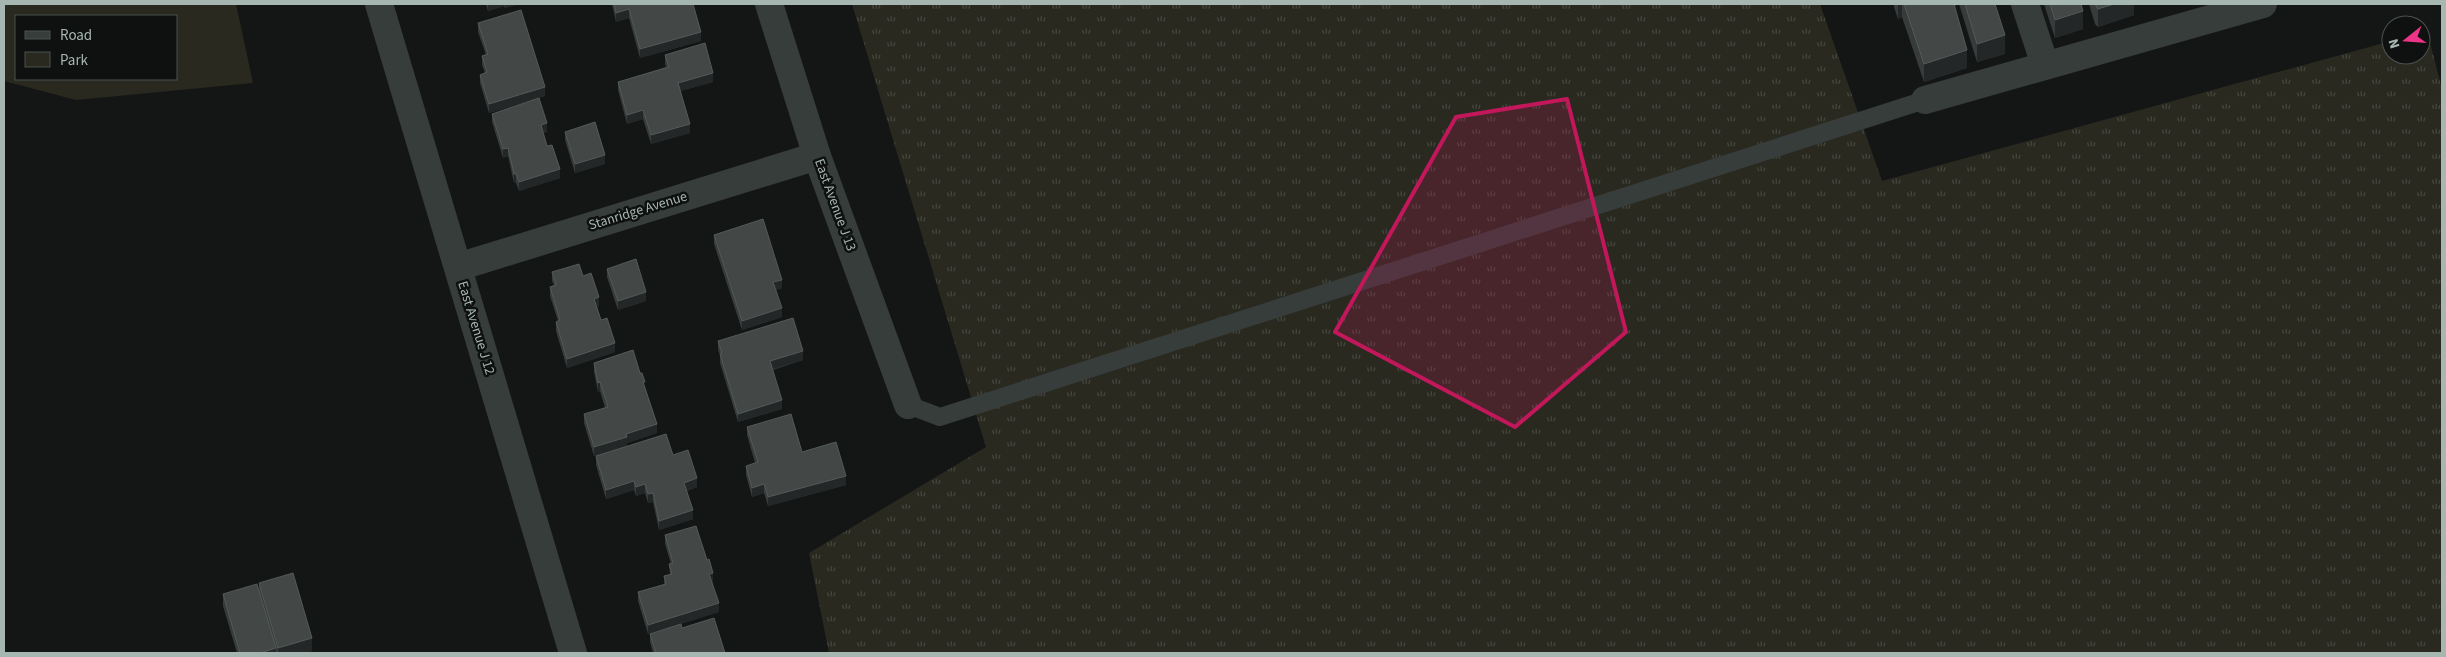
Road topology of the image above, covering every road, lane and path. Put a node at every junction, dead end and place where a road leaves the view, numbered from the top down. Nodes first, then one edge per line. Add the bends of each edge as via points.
1 (379, 4) edge
2 (769, 4) edge
3 (2025, 4) edge
4 (2263, 4) edge
5 (2045, 66) junction
6 (1925, 100) joint
7 (818, 156) junction
8 (458, 267) junction
9 (908, 405) joint
10 (573, 653) edge

1 - 8 street, East Avenue J 12
2 - 7 street, East Avenue J 13
3 - 5 street
4 - 5 street
5 - 6 street
6 - 9 lane via 940,417
7 - 8 street, Stanridge Avenue
7 - 9 street, East Avenue J 13
8 - 10 street, East Avenue J 12

